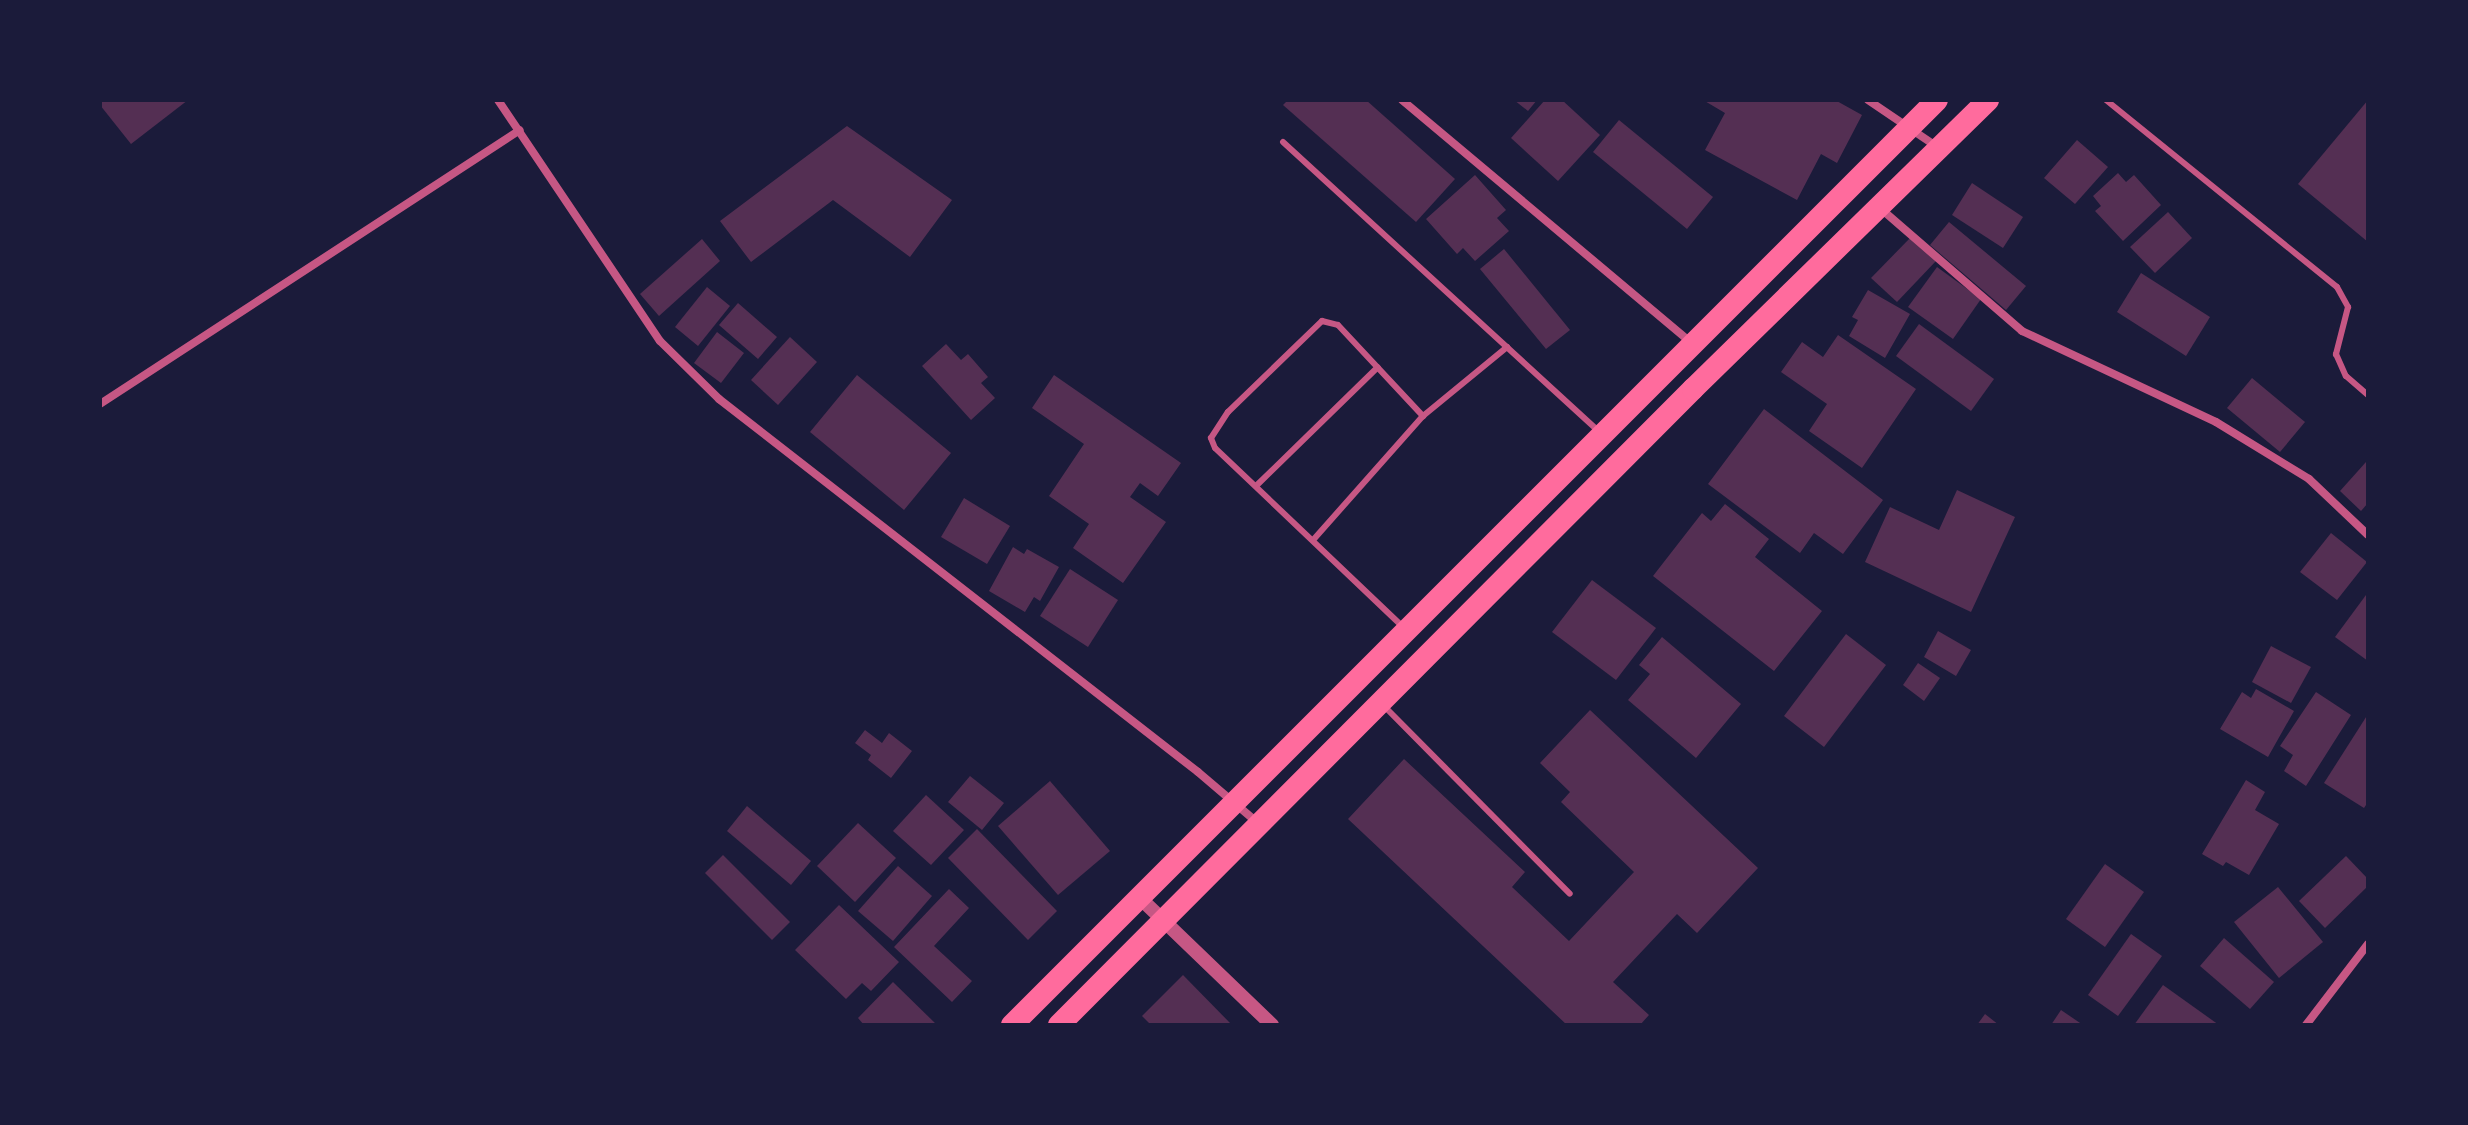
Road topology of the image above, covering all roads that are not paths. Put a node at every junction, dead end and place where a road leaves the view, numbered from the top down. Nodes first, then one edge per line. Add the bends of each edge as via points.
1 (498, 100) edge
2 (1402, 100) edge
3 (1868, 100) edge
4 (1937, 100) edge
5 (1988, 100) edge
6 (2106, 100) edge
7 (1909, 128) junction
8 (520, 130) junction
9 (1283, 142) dead end
10 (1940, 149) junction
11 (1880, 208) junction
12 (1693, 344) junction
13 (1507, 347) junction
14 (1378, 367) junction
15 (2368, 395) edge
16 (100, 404) edge
17 (1423, 416) junction
18 (1602, 434) junction
19 (1256, 486) junction
20 (2368, 535) edge
21 (1314, 539) junction
22 (1407, 630) junction
23 (1381, 703) junction
24 (1235, 802) junction
25 (1260, 825) junction
26 (1570, 894) dead end
27 (1139, 897) junction
28 (1165, 921) junction
29 (2368, 944) edge
30 (1012, 1025) edge
31 (1059, 1025) edge
32 (1272, 1025) edge
33 (2306, 1025) edge

1 - 8 street
2 - 12 street
3 - 7 street
4 - 7 highway
5 - 10 highway
6 - 15 lane via 2337,287 2348,307 2336,354 2346,376
7 - 10 street
7 - 12 highway
8 - 16 street
8 - 24 street via 660,341 719,399
9 - 13 lane
10 - 11 highway
11 - 20 street via 2022,331 2216,422 2309,479
11 - 23 highway
12 - 18 highway
13 - 17 lane
13 - 18 lane
14 - 17 lane
14 - 19 lane
14 - 19 lane via 1338,325 1322,321 1313,329 1211,438
17 - 21 lane
18 - 22 highway
19 - 21 lane
21 - 22 lane
22 - 24 highway
23 - 25 highway
23 - 26 lane
24 - 25 street
24 - 27 highway
25 - 28 highway
27 - 28 street
27 - 30 highway
28 - 31 highway
28 - 32 street
29 - 33 street

